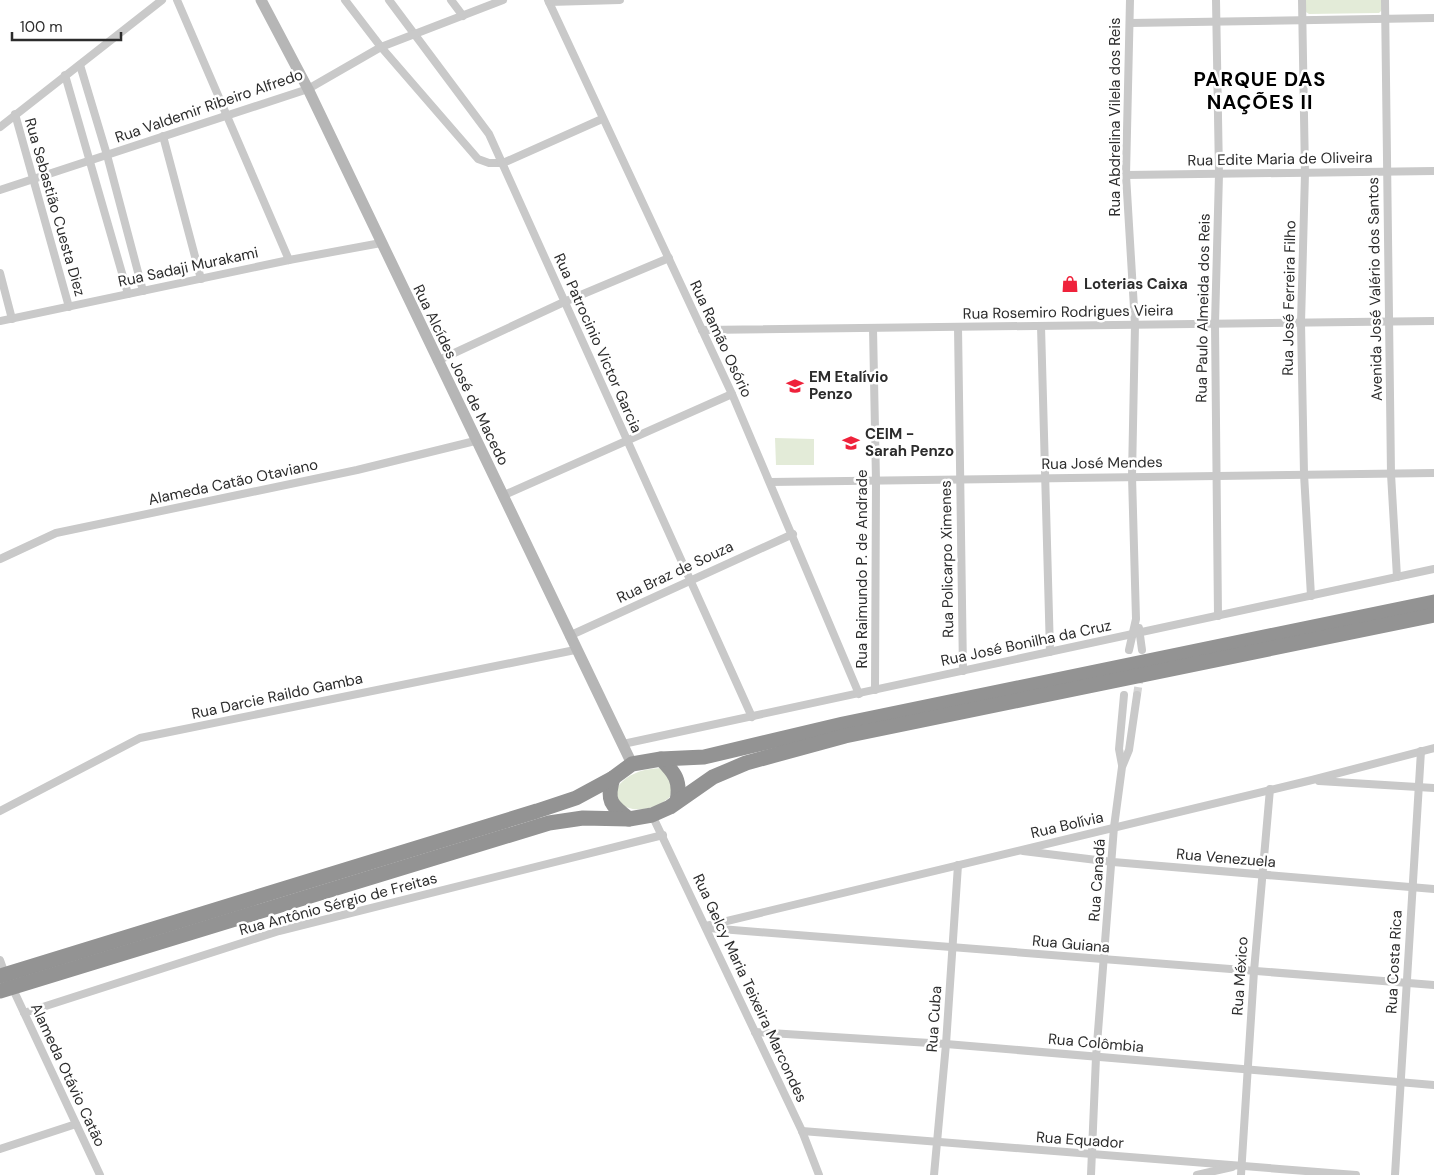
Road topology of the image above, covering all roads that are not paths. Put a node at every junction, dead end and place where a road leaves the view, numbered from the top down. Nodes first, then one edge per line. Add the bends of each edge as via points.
1 (162, 0) edge
2 (177, 0) edge
3 (261, 0) edge
4 (345, 0) edge
5 (388, 0) edge
6 (451, 0) edge
7 (503, 0) edge
8 (610, 0) edge
9 (620, 0) edge
10 (1130, 0) edge
11 (1216, 0) edge
12 (1302, 0) edge
13 (1386, 0) edge
14 (552, 1) edge
15 (464, 16) junction
16 (1385, 18) junction
17 (1434, 18) edge
18 (1303, 20) junction
19 (1216, 22) junction
20 (1130, 23) junction
21 (413, 33) junction
22 (382, 47) junction
23 (80, 65) junction
24 (66, 75) junction
25 (308, 89) junction
26 (15, 114) junction
27 (228, 115) junction
28 (602, 119) junction
29 (0, 127) edge
30 (164, 136) junction
31 (107, 155) junction
32 (90, 160) junction
33 (503, 163) junction
34 (1387, 171) junction
35 (1434, 171) edge
36 (1305, 173) junction
37 (1219, 174) junction
38 (1126, 175) junction
39 (32, 179) junction
40 (0, 190) edge
41 (381, 242) junction
42 (669, 258) junction
43 (289, 260) junction
44 (0, 272) edge
45 (201, 279) junction
46 (143, 291) junction
47 (128, 294) junction
48 (564, 302) junction
49 (69, 307) junction
50 (12, 319) junction
51 (0, 321) edge
52 (1434, 321) edge
53 (1389, 322) junction
54 (1301, 323) junction
55 (1215, 324) junction
56 (1135, 325) junction
57 (1041, 326) junction
58 (958, 327) junction
59 (873, 328) junction
60 (702, 330) junction
61 (437, 361) junction
62 (732, 394) junction
63 (476, 441) junction
64 (627, 441) junction
65 (1434, 473) edge
66 (1304, 474) junction
67 (1391, 474) junction
68 (1217, 475) junction
69 (1132, 476) junction
70 (1045, 478) junction
71 (959, 479) junction
72 (876, 480) junction
73 (770, 482) junction
74 (502, 496) junction
75 (793, 534) junction
76 (0, 559) edge
77 (1434, 569) edge
78 (1397, 577) junction
79 (691, 578) junction
80 (1311, 596) junction
81 (1434, 602) edge
82 (1434, 615) edge
83 (1218, 616) junction
84 (1136, 620) junction
85 (1141, 633) junction
86 (1131, 635) junction
87 (569, 636) junction
88 (575, 650) junction
89 (1129, 650) dead end
90 (1142, 650) dead end
91 (1050, 652) junction
92 (963, 671) junction
93 (876, 690) junction
94 (858, 694) junction
95 (1124, 695) dead end
96 (1137, 695) tunnel mouth
97 (752, 716) junction
98 (623, 744) junction
99 (1434, 748) edge
100 (1421, 751) junction
101 (661, 759) junction
102 (632, 764) junction
103 (1122, 767) junction
104 (613, 778) junction
105 (1312, 780) junction
106 (1420, 786) junction
107 (1434, 788) edge
108 (1270, 789) junction
109 (677, 801) junction
110 (0, 811) edge
111 (652, 815) junction
112 (629, 819) junction
113 (1114, 827) junction
114 (663, 835) junction
115 (1017, 850) junction
116 (1113, 862) junction
117 (958, 865) junction
118 (1263, 874) junction
119 (1412, 887) junction
120 (1434, 889) edge
121 (706, 927) junction
122 (953, 948) junction
123 (1104, 960) junction
124 (1254, 971) junction
125 (3, 975) edge
126 (1406, 983) junction
127 (1434, 985) edge
128 (24, 1013) junction
129 (756, 1032) junction
130 (946, 1044) junction
131 (1096, 1057) junction
132 (1247, 1069) junction
133 (1402, 1083) junction
134 (1434, 1085) edge
135 (76, 1124) junction
136 (802, 1131) junction
137 (937, 1141) junction
138 (0, 1149) edge
139 (1093, 1154) junction
140 (1241, 1165) junction
141 (100, 1175) edge
142 (819, 1175) edge
143 (934, 1175) edge
144 (1091, 1175) edge
145 (1197, 1175) edge
146 (1242, 1175) edge
147 (1356, 1175) edge
148 (1394, 1175) edge

1 - 23 street
2 - 27 street
3 - 25 street, Rua Alcídes José de Macedo
4 - 22 street
5 - 21 street, Rua Patrocinio Victor Garcia
6 - 15 street
7 - 15 street, Rua Valdemir Ribeiro Alfredo
8 - 9 street
8 - 14 street
10 - 20 street, Rua Abdrelina Vilela dos Reis
11 - 19 street, Rua Paulo Almeida dos Reis
12 - 18 street, Rua José Ferreira Filho
13 - 16 street, Avenida José Valério dos Santos
14 - 28 street, Rua Ramão Osório
15 - 21 street, Rua Valdemir Ribeiro Alfredo
16 - 17 street
16 - 18 street
16 - 34 street, Avenida José Valério dos Santos
18 - 19 street
18 - 36 street, Rua José Ferreira Filho
19 - 20 street
19 - 37 street, Rua Paulo Almeida dos Reis
20 - 38 street, Rua Abdrelina Vilela dos Reis
21 - 22 street, Rua Valdemir Ribeiro Alfredo
21 - 33 street, Rua Patrocinio Victor Garcia via 489,134
22 - 25 street, Rua Valdemir Ribeiro Alfredo
22 - 33 street via 478,159
23 - 24 street
23 - 31 street
24 - 26 street
24 - 32 street
25 - 27 street, Rua Valdemir Ribeiro Alfredo
25 - 41 street, Rua Alcídes José de Macedo
26 - 29 street
26 - 39 street, Rua Sebastião Cuesta Diez
27 - 30 street, Rua Valdemir Ribeiro Alfredo
27 - 43 street
28 - 33 street
28 - 42 street, Rua Ramão Osório
30 - 31 street, Rua Valdemir Ribeiro Alfredo
30 - 45 street
31 - 32 street, Rua Valdemir Ribeiro Alfredo
31 - 46 street
32 - 39 street, Rua Valdemir Ribeiro Alfredo
32 - 47 street
33 - 48 street, Rua Patrocinio Victor Garcia
34 - 35 street, Rua Edite Maria de Oliveira
34 - 36 street, Rua Edite Maria de Oliveira
34 - 53 street, Avenida José Valério dos Santos
36 - 37 street, Rua Edite Maria de Oliveira
36 - 54 street, Rua José Ferreira Filho
37 - 38 street, Rua Edite Maria de Oliveira
37 - 55 street, Rua Paulo Almeida dos Reis
38 - 56 street, Rua Abdrelina Vilela dos Reis
39 - 40 street, Rua Valdemir Ribeiro Alfredo
39 - 49 street, Rua Sebastião Cuesta Diez
41 - 43 street, Rua Sadaji Murakami
41 - 61 street, Rua Alcídes José de Macedo
42 - 48 street
42 - 60 street, Rua Ramão Osório
43 - 45 street, Rua Sadaji Murakami
44 - 50 street
45 - 46 street, Rua Sadaji Murakami
46 - 47 street, Rua Sadaji Murakami
47 - 49 street, Rua Sadaji Murakami
48 - 61 street
48 - 64 street, Rua Patrocinio Victor Garcia
49 - 50 street, Rua Sadaji Murakami
50 - 51 street, Rua Sadaji Murakami
52 - 53 street, Rua Rosemiro Rodrigues Vieira
53 - 54 street, Rua Rosemiro Rodrigues Vieira
53 - 67 street, Avenida José Valério dos Santos
54 - 55 street, Rua Rosemiro Rodrigues Vieira
54 - 66 street, Rua José Ferreira Filho
55 - 56 street, Rua Rosemiro Rodrigues Vieira
55 - 68 street, Rua Paulo Almeida dos Reis
56 - 57 street, Rua Rosemiro Rodrigues Vieira
56 - 69 street, Rua Abdrelina Vilela dos Reis
57 - 58 street, Rua Rosemiro Rodrigues Vieira
57 - 70 street
58 - 59 street, Rua Rosemiro Rodrigues Vieira
58 - 71 street, Rua Policarpo Ximenes
59 - 60 street, Rua Rosemiro Rodrigues Vieira
59 - 72 street, Rua Raimundo P. de Andrade
60 - 62 street, Rua Ramão Osório
61 - 63 street, Rua Alcídes José de Macedo
62 - 64 street
62 - 73 street, Rua Ramão Osório
63 - 74 street, Rua Alcídes José de Macedo
63 - 76 street, Alameda Catão Otaviano via 357,470 56,533
64 - 74 street
64 - 79 street, Rua Patrocinio Victor Garcia
65 - 67 street, Rua José Mendes
66 - 67 street, Rua José Mendes
66 - 68 street, Rua José Mendes
66 - 80 street, Rua José Ferreira Filho
67 - 78 street, Avenida José Valério dos Santos
68 - 69 street, Rua José Mendes
68 - 83 street, Rua Paulo Almeida dos Reis
69 - 70 street, Rua José Mendes
69 - 84 street, Rua Abdrelina Vilela dos Reis
70 - 71 street, Rua José Mendes
70 - 91 street
71 - 72 street, Rua José Mendes
71 - 92 street, Rua Policarpo Ximenes
72 - 73 street, Rua José Mendes
72 - 93 street, Rua Raimundo P. de Andrade
73 - 75 street, Rua Ramão Osório
74 - 87 street, Rua Alcídes José de Macedo
75 - 79 street, Rua Braz de Souza
75 - 94 street, Rua Ramão Osório
77 - 78 street, Rua José Bonilha da Cruz
78 - 80 street, Rua José Bonilha da Cruz
79 - 87 street, Rua Braz de Souza
79 - 97 street, Rua Patrocinio Victor Garcia
80 - 83 street, Rua José Bonilha da Cruz
81 - 101 highway via 844,724 704,757
82 - 109 highway via 845,736 746,763 713,777
83 - 85 street, Rua José Bonilha da Cruz
84 - 85 street
84 - 86 street
85 - 86 street, Rua José Bonilha da Cruz
85 - 90 street
86 - 89 street
86 - 91 street, Rua José Bonilha da Cruz
87 - 88 street, Rua Alcídes José de Macedo
88 - 98 street, Rua Alcídes José de Macedo
88 - 110 street, Rua Darcie Raildo Gamba via 140,738
91 - 92 street, Rua José Bonilha da Cruz
92 - 93 street, Rua José Bonilha da Cruz
93 - 94 street, Rua José Bonilha da Cruz
94 - 97 street, Rua José Bonilha da Cruz
95 - 103 street via 1119,749
96 - 103 street via 1129,750
97 - 98 street, Rua José Bonilha da Cruz
98 - 102 street, Rua Alcídes José de Macedo
99 - 100 street, Rua Bolívia
100 - 105 street, Rua Bolívia
100 - 106 street, Rua Costa Rica
101 - 102 highway
101 - 109 highway via 677,775 680,788
102 - 104 highway
103 - 113 street, Rua Canadá
104 - 112 highway via 610,801
104 - 125 highway via 576,798 537,812
105 - 106 street
105 - 108 street, Rua Bolívia
106 - 107 street
106 - 119 street, Rua Costa Rica
108 - 113 street, Rua Bolívia
108 - 118 street, Rua México
109 - 111 highway
111 - 112 highway
111 - 114 street, Rua Gelcy Maria Teixeira Marcondes
112 - 125 highway via 583,818 549,823
113 - 115 street, Rua Bolívia
113 - 116 street, Rua Canadá
114 - 121 street, Rua Gelcy Maria Teixeira Marcondes
114 - 128 street, Rua Antônio Sérgio de Freitas via 279,931
115 - 116 street, Rua Venezuela
115 - 117 street, Rua Bolívia
116 - 118 street, Rua Venezuela
116 - 123 street, Rua Canadá
117 - 121 street, Rua Bolívia
117 - 122 street, Rua Cuba
118 - 119 street, Rua Venezuela
118 - 124 street, Rua México
119 - 120 street, Rua Venezuela
119 - 126 street, Rua Costa Rica
121 - 122 street, Rua Guiana
121 - 129 street, Rua Gelcy Maria Teixeira Marcondes
122 - 123 street, Rua Guiana
122 - 130 street, Rua Cuba
123 - 124 street, Rua Guiana
123 - 131 street, Rua Canadá
124 - 126 street, Rua Guiana
124 - 132 street, Rua México
125 - 128 street, Alameda Otávio Catão
126 - 127 street, Rua Guiana
126 - 133 street, Rua Costa Rica
128 - 135 street, Alameda Otávio Catão
129 - 130 street, Rua Colômbia
129 - 136 street, Rua Gelcy Maria Teixeira Marcondes
130 - 131 street, Rua Colômbia
130 - 137 street, Rua Cuba
131 - 132 street, Rua Colômbia
131 - 139 street, Rua Canadá
132 - 133 street, Rua Colômbia
132 - 140 street, Rua México
133 - 134 street, Rua Colômbia
133 - 148 street, Rua Costa Rica
135 - 138 street
135 - 141 street, Alameda Otávio Catão
136 - 137 street, Rua Equador
136 - 142 street, Rua Gelcy Maria Teixeira Marcondes
137 - 139 street, Rua Equador
137 - 143 street, Rua Cuba
139 - 140 street, Rua Equador
139 - 144 street, Rua Canadá
140 - 145 street
140 - 146 street, Rua México
140 - 147 street, Rua Equador

